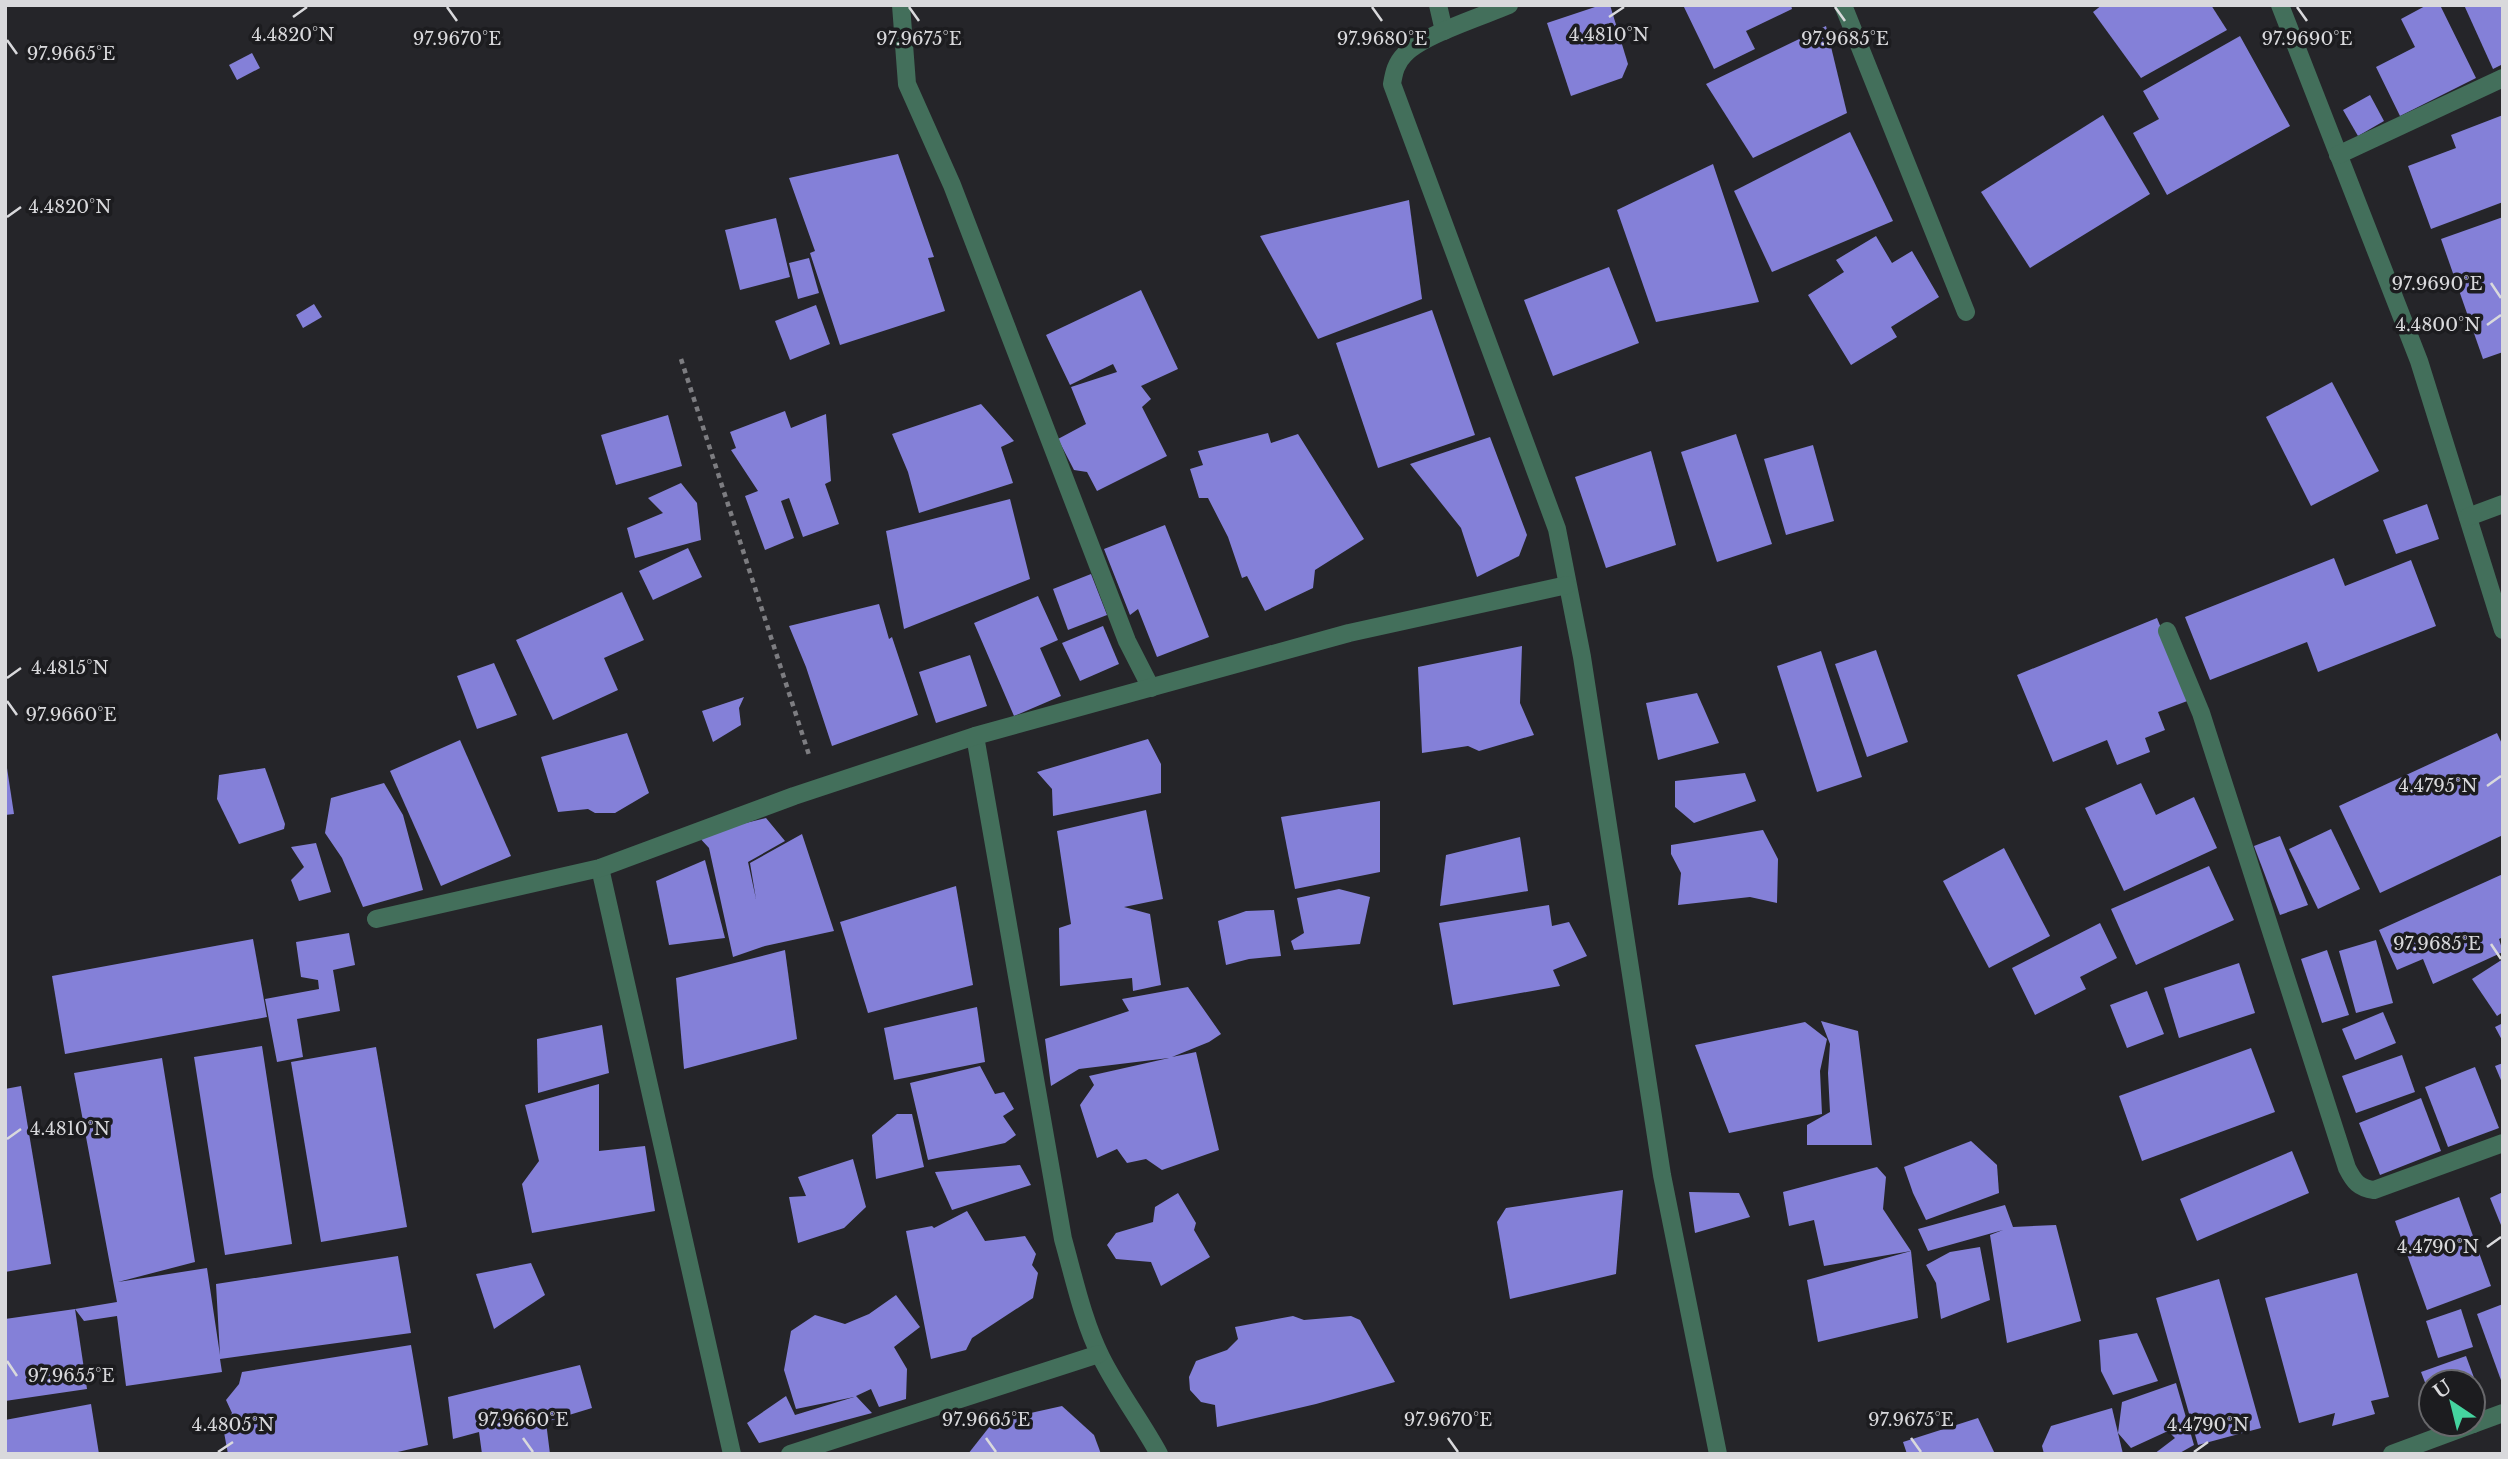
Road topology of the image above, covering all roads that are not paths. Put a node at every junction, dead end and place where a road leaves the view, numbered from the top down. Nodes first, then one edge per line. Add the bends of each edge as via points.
1 (901, 5) edge
2 (1438, 5) edge
3 (1509, 5) edge
4 (1843, 5) edge
5 (2280, 5) edge
6 (1444, 31) junction
7 (2503, 78) edge
8 (2338, 155) junction
9 (1966, 312) dead end
10 (2503, 504) edge
11 (2468, 517) junction
12 (1567, 585) junction
13 (2503, 630) edge
14 (2167, 631) dead end
15 (1151, 688) junction
16 (975, 736) junction
17 (600, 869) junction
18 (376, 919) dead end
19 (2503, 1143) edge
20 (1099, 1354) junction
21 (2435, 1438) edge
22 (732, 1454) edge
23 (790, 1454) edge
24 (1159, 1454) edge
25 (1718, 1454) edge
26 (2392, 1454) edge

1 - 15 street via 907,84 952,185 1127,640
2 - 6 street
3 - 6 street
4 - 9 street
5 - 8 street
6 - 12 street via 1406,53 1394,68 1392,84 1557,529
7 - 8 street
8 - 11 street via 2419,361
10 - 11 street
11 - 13 street
12 - 15 street via 1349,633
12 - 25 street via 1662,1175
14 - 19 street via 2201,713 2354,1181 2374,1190
15 - 16 street
16 - 17 street via 820,787
16 - 20 street via 1063,1239
17 - 18 street
17 - 22 street
20 - 23 street
20 - 24 street
21 - 26 street

